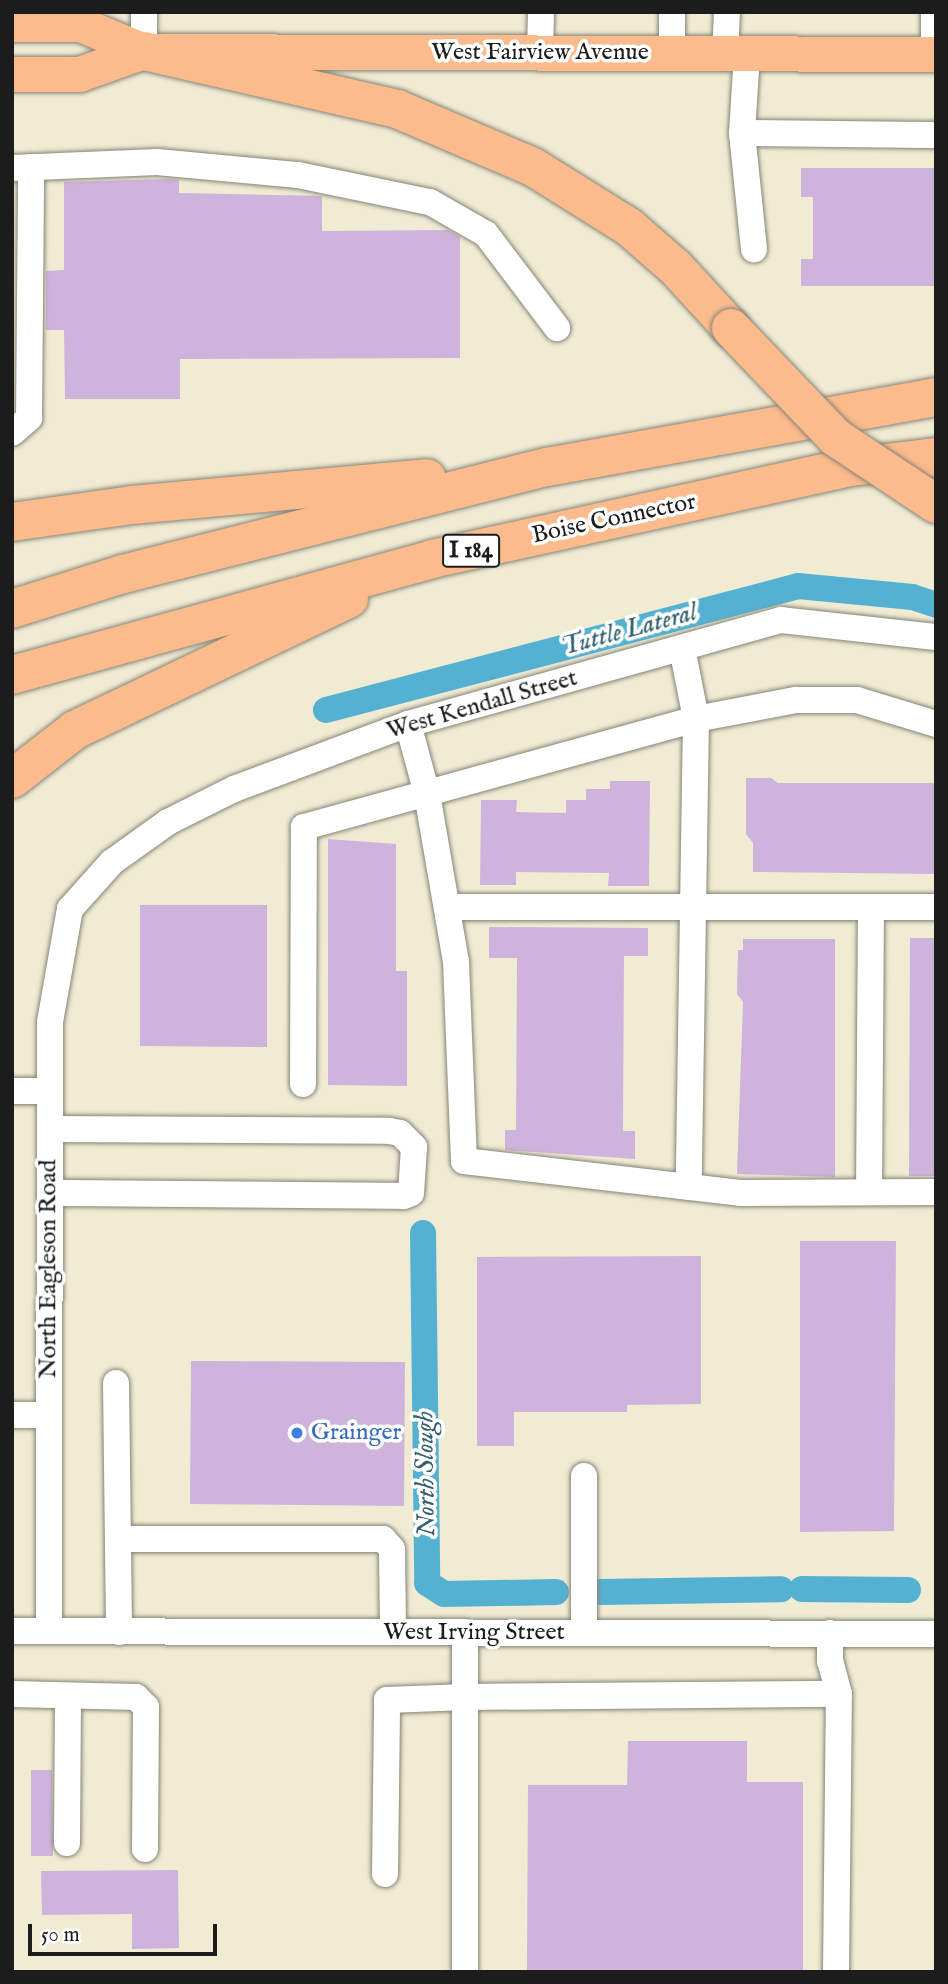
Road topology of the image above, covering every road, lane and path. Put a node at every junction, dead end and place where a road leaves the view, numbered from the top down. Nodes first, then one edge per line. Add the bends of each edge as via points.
1 (144, 12) edge
2 (541, 12) edge
3 (672, 12) edge
4 (727, 12) edge
5 (934, 12) edge
6 (12, 24) edge
7 (144, 51) junction
8 (540, 53) junction
9 (672, 54) junction
10 (736, 54) junction
11 (935, 54) edge
12 (12, 74) edge
13 (742, 133) junction
14 (936, 135) edge
15 (22, 167) edge
16 (754, 249) dead end
17 (558, 328) dead end
18 (936, 397) edge
19 (12, 433) edge
20 (936, 457) edge
21 (547, 467) junction
22 (936, 504) edge
23 (12, 522) edge
24 (432, 559) junction
25 (12, 609) edge
26 (936, 637) edge
27 (682, 648) junction
28 (12, 675) edge
29 (696, 719) junction
30 (408, 724) junction
31 (936, 724) edge
32 (12, 779) edge
33 (427, 794) junction
34 (447, 907) junction
35 (692, 907) junction
36 (871, 907) junction
37 (936, 907) edge
38 (70, 909) joint
39 (303, 1084) dead end
40 (12, 1091) edge
41 (50, 1091) junction
42 (50, 1129) junction
43 (689, 1187) junction
44 (869, 1192) junction
45 (936, 1192) edge
46 (50, 1193) junction
47 (116, 1383) dead end
48 (12, 1415) edge
49 (49, 1415) junction
50 (583, 1476) dead end
51 (118, 1539) junction
52 (12, 1631) edge
53 (49, 1631) junction
54 (119, 1632) junction
55 (393, 1632) junction
56 (465, 1632) junction
57 (583, 1633) junction
58 (830, 1633) junction
59 (936, 1634) edge
60 (12, 1694) edge
61 (839, 1694) junction
62 (68, 1696) junction
63 (465, 1697) junction
64 (67, 1843) dead end
65 (145, 1849) dead end
66 (385, 1874) dead end
67 (465, 1972) edge
68 (836, 1972) edge

1 - 7 street
2 - 8 street
3 - 9 street
4 - 10 street
5 - 11 street
6 - 7 main road, West Fairview Avenue via 80,24
7 - 8 main road, West Fairview Avenue
7 - 12 main road, West Fairview Avenue via 79,74
7 - 22 highway, bridge via 397,109 533,167 629,227 676,268 835,437
8 - 9 main road, West Fairview Avenue
9 - 10 main road, West Fairview Avenue
10 - 11 main road, West Fairview Avenue
10 - 13 street
13 - 14 street
13 - 16 street
15 - 17 street via 157,162 298,175 430,202 486,234
15 - 19 street via 29,418
18 - 21 highway, I 184
20 - 24 highway, Boise Connector / I 184 via 851,467
21 - 23 highway via 132,505
21 - 25 highway, I 184 via 123,574
24 - 28 highway, Boise Connector / I 184
24 - 32 highway via 75,730
26 - 27 street, West Kendall Street via 780,620
27 - 29 street
27 - 30 street, West Kendall Street
29 - 31 street via 796,701 857,701
29 - 33 street
29 - 35 street
30 - 33 street
30 - 38 street, West Kendall Street via 234,789 168,822 112,862
33 - 34 street
33 - 39 street via 304,827
34 - 35 street
34 - 43 street via 456,962 464,1161
35 - 36 street
35 - 43 street
36 - 37 street
36 - 44 street
38 - 41 street, North Eagleson Road via 50,1022
40 - 41 street
41 - 42 street, North Eagleson Road
42 - 46 street, North Eagleson Road
42 - 46 street via 389,1131 400,1133 414,1147 411,1193 404,1196
43 - 44 street via 740,1193
44 - 45 street
46 - 49 street, North Eagleson Road
47 - 51 street
48 - 49 street
49 - 53 street, North Eagleson Road
50 - 57 street
51 - 54 street
51 - 55 street via 383,1539 392,1549
52 - 53 street, West Irving Street
53 - 54 street, West Irving Street
54 - 55 street, West Irving Street
55 - 56 street, West Irving Street
56 - 57 street, West Irving Street
56 - 63 street
57 - 58 street, West Irving Street
58 - 59 street, West Irving Street
58 - 61 street via 830,1661
60 - 62 street
61 - 63 street
61 - 68 street
62 - 64 street
62 - 65 street via 136,1697 146,1707
63 - 66 street via 387,1700
63 - 67 street

